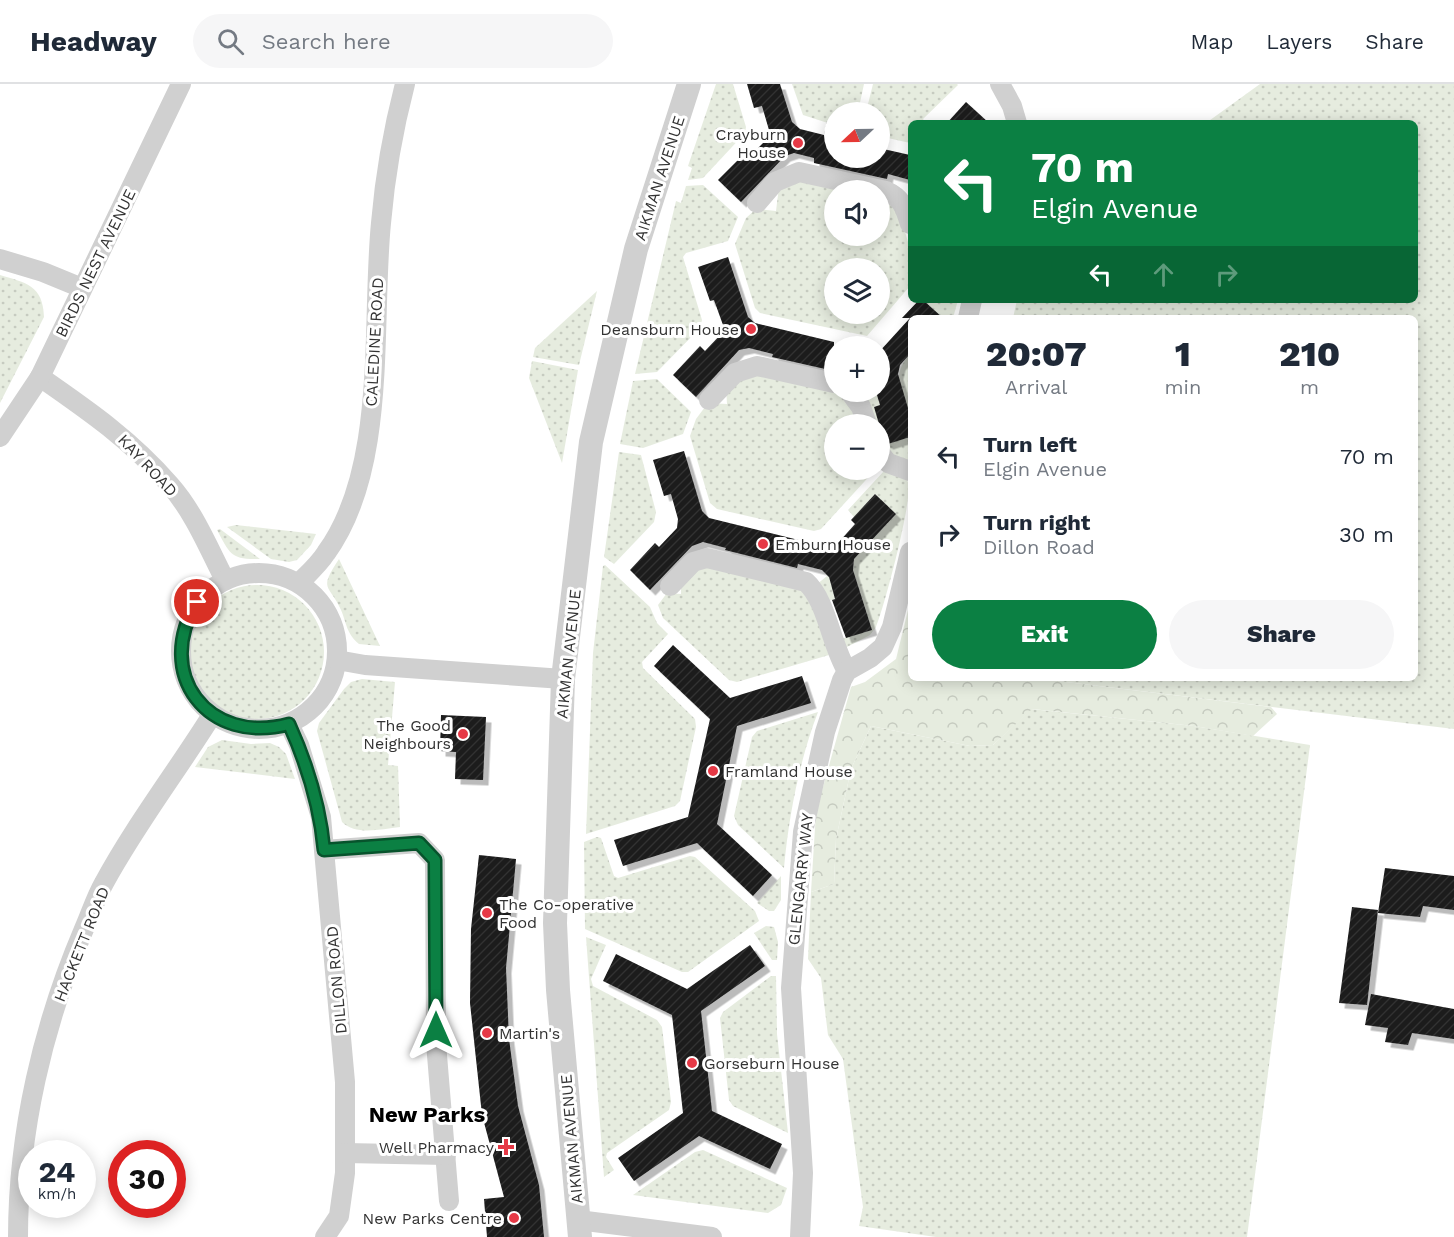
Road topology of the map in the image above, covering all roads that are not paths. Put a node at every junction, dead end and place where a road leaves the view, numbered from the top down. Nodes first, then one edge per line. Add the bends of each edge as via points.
1 (181, 84) edge
2 (405, 84) edge
3 (689, 84) edge
4 (1000, 84) edge
5 (1016, 120) edge
6 (757, 203) dead end
7 (908, 217) edge
8 (0, 260) edge
9 (82, 288) junction
10 (40, 377) junction
11 (824, 381) edge
12 (709, 399) dead end
13 (0, 437) edge
14 (890, 464) edge
15 (908, 470) edge
16 (908, 560) edge
17 (225, 580) junction
18 (298, 584) junction
19 (670, 586) dead end
20 (337, 660) junction
21 (847, 671) junction
22 (563, 679) junction
23 (212, 715) junction
24 (289, 724) junction
25 (324, 850) junction
26 (345, 1152) junction
27 (446, 1155) junction
28 (449, 1201) dead end
29 (579, 1228) edge
30 (18, 1237) edge
31 (325, 1237) edge
32 (712, 1237) edge
33 (800, 1237) edge

1 - 9 street, BIRDS NEST AVENUE
2 - 18 street, CALEDINE ROAD via 393,131 381,224 371,412 362,472 327,553
3 - 22 street, AIKMAN AVENUE via 636,249 591,442
4 - 5 street
6 - 7 street via 775,182 799,172 886,191 897,196
8 - 9 street
9 - 10 street, BIRDS NEST AVENUE
10 - 13 street, BIRDS NEST AVENUE
10 - 17 street, KAY ROAD via 117,430 172,486
11 - 12 street via 757,366 735,373
14 - 15 street
16 - 21 street via 884,647
17 - 18 street via 255,573 272,574
17 - 23 street via 197,602 185,626 180,653 189,688
18 - 20 street via 313,594 328,615 337,642
19 - 21 street via 693,562 707,558 806,582 815,590 836,654
20 - 22 street
20 - 24 street via 322,698
21 - 33 street, GLENGARRY WAY via 811,787 796,906 791,988 803,1173
22 - 29 street, AIKMAN AVENUE via 555,923
23 - 24 street via 249,729
23 - 30 street, HACKETT ROAD via 104,884 63,980 31,1099 18,1198
24 - 25 street, DILLON ROAD via 321,817
25 - 26 street, DILLON ROAD via 345,1082
25 - 27 street via 419,843 435,860 436,1043
26 - 27 street
26 - 31 street, DILLON ROAD via 339,1216
27 - 28 street
29 - 32 street

